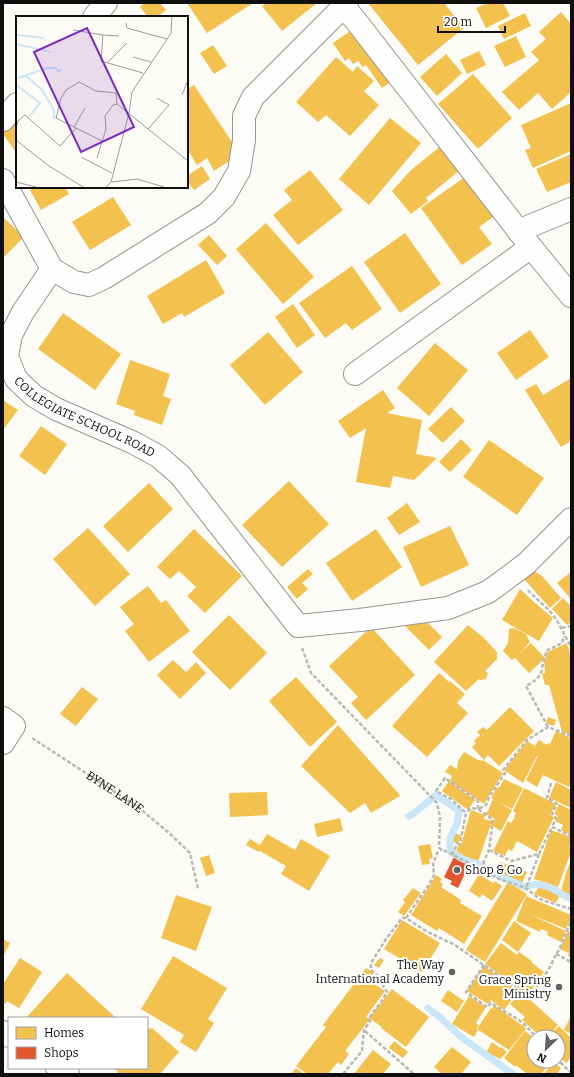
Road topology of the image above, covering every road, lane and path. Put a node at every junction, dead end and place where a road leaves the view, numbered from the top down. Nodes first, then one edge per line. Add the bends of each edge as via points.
1 (106, 3) edge
2 (345, 5) edge
3 (95, 16) edge
4 (16, 105) edge
5 (3, 120) edge
6 (3, 180) edge
7 (571, 209) edge
8 (525, 239) junction
9 (52, 270) junction
10 (571, 296) edge
11 (355, 374) dead end
12 (571, 519) edge
13 (298, 626) junction
14 (571, 626) edge
15 (564, 636) junction
16 (571, 646) edge
17 (548, 727) junction
18 (7, 729) edge
19 (571, 736) edge
20 (551, 783) dead end
21 (478, 809) junction
22 (466, 813) junction
23 (552, 828) junction
24 (571, 836) edge
25 (442, 850) junction
26 (489, 850) junction
27 (539, 854) junction
28 (452, 855) junction
29 (483, 870) junction
30 (526, 888) junction
31 (198, 889) dead end
32 (571, 909) edge
33 (406, 918) junction
34 (571, 921) edge
35 (569, 929) edge
36 (556, 954) junction
37 (571, 962) edge
38 (484, 965) junction
39 (529, 1029) edge
40 (364, 1030) junction
41 (59, 1069) edge
42 (68, 1074) edge
43 (343, 1074) edge
44 (414, 1074) edge

1 - 3 street
2 - 8 street
2 - 9 street via 253,97 244,116 244,140 239,171 224,197 208,214 89,285 74,282
4 - 5 street
6 - 9 street
7 - 8 street
8 - 10 street
8 - 11 street
9 - 13 street, COLLEGIATE SCHOOL ROAD via 23,312 11,335 7,356 16,379 34,396 56,409 132,442 158,456 180,475
12 - 13 street via 526,564 488,592 448,608
13 - 25 path via 303,652 311,673 437,803 440,817 439,848
14 - 15 path via 562,628
15 - 16 path
15 - 17 path via 562,643 546,651 542,671 536,680 526,686
17 - 19 path
17 - 21 path via 527,740 503,770 505,773 486,805
18 - 31 path, BYNE LANE via 138,807 168,832 190,853
20 - 23 path via 547,798 557,804 552,814 556,818
21 - 22 path via 471,808
21 - 22 path via 476,800 445,778 436,791 451,799
21 - 26 path via 494,820 491,825
22 - 28 path via 460,844 457,844
23 - 24 path
23 - 27 path
25 - 28 path
25 - 33 path via 433,863 434,875
26 - 27 path via 511,861
26 - 29 path
27 - 30 path
28 - 29 path
29 - 30 path via 499,879
30 - 32 path via 545,902
33 - 38 path via 456,945
33 - 40 path via 402,918 371,963 371,970 387,992
34 - 35 path
35 - 36 path
36 - 37 path
36 - 38 path via 531,998
38 - 39 path via 466,992 487,1007 491,1004 519,1020
40 - 43 path via 362,1051
40 - 44 path
41 - 42 street

